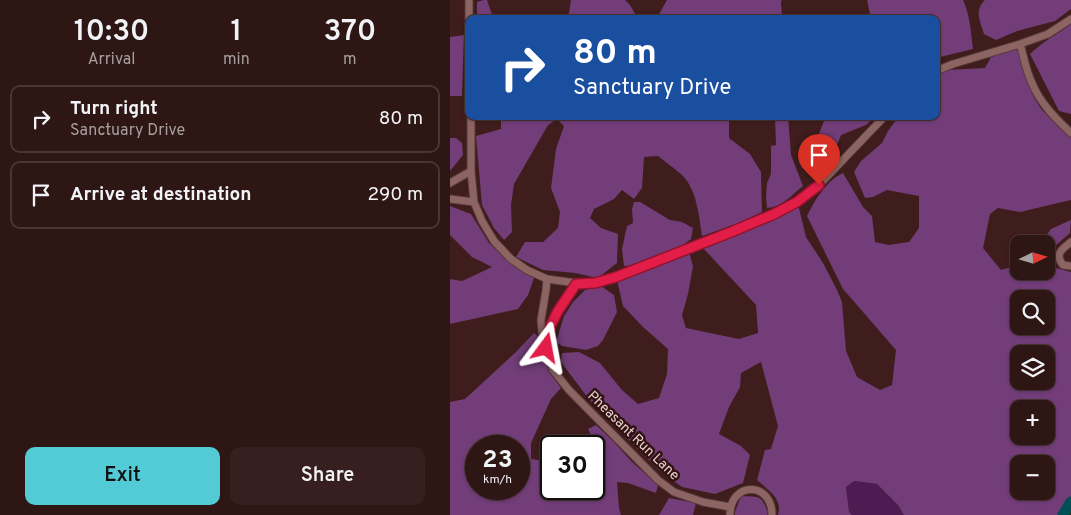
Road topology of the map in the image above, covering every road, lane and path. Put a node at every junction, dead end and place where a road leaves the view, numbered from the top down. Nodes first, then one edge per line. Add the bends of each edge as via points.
1 (469, 0) edge
2 (469, 15) edge
3 (1071, 19) edge
4 (1020, 44) junction
5 (940, 69) edge
6 (470, 120) edge
7 (881, 120) edge
8 (1071, 133) edge
9 (471, 171) junction
10 (450, 183) edge
11 (450, 199) edge
12 (474, 202) junction
13 (1071, 242) edge
14 (1071, 266) edge
15 (547, 278) junction
16 (576, 284) junction
17 (546, 348) junction
18 (730, 511) edge
19 (772, 515) edge

1 - 2 street
3 - 4 street via 1048,34
4 - 5 street
4 - 8 street via 1031,82 1041,100
6 - 9 street
7 - 16 street via 819,185 797,202 616,277
9 - 10 street
9 - 12 street
11 - 12 street
12 - 15 street via 494,241 511,259
13 - 14 street via 1058,257 1062,265
15 - 16 street
15 - 17 street, Pheasant Run Lane via 541,320
16 - 17 street via 551,325
17 - 18 street, Pheasant Run Lane via 553,370 569,390 658,480 674,492
18 - 19 street, Pheasant Run Lane via 733,499 739,493 755,490 769,499

